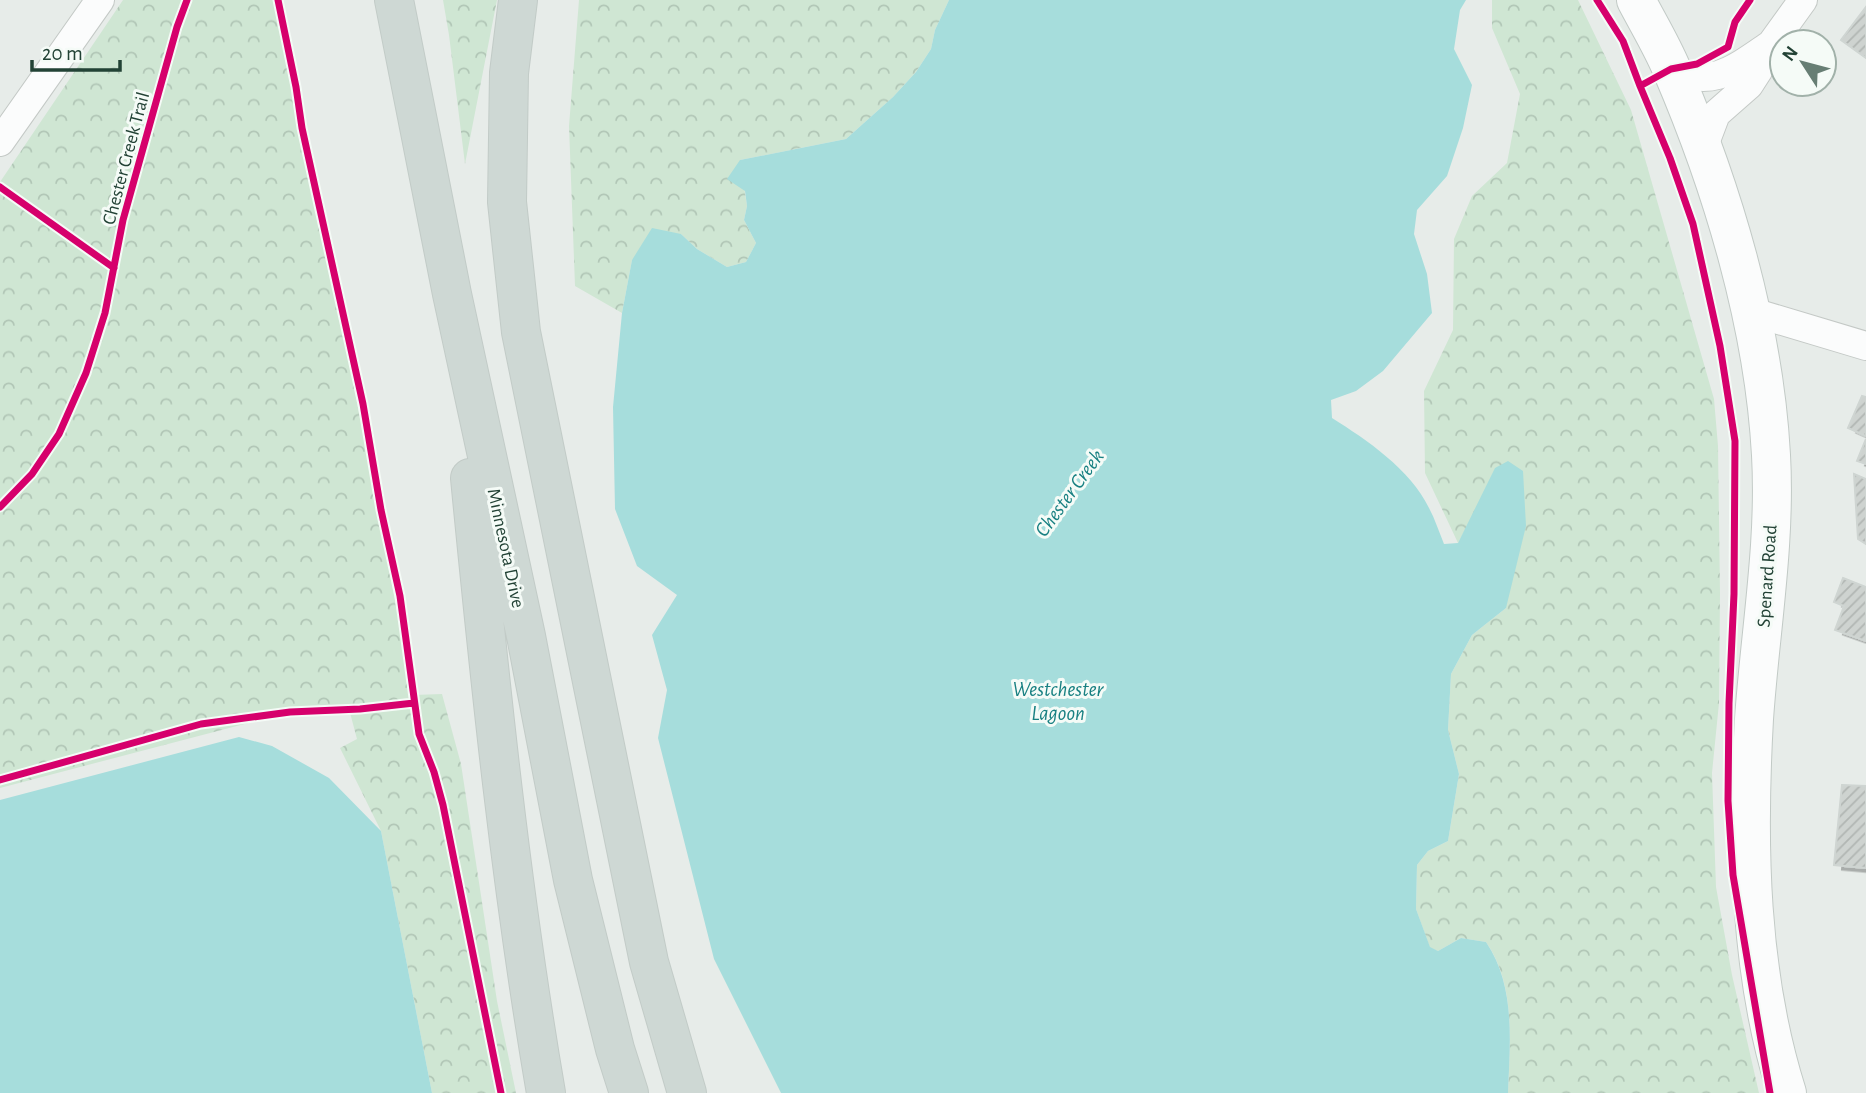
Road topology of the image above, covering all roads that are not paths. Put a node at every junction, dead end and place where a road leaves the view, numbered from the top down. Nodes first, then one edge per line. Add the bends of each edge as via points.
1 (100, 0) edge
2 (394, 0) edge
3 (518, 0) edge
4 (1636, 0) edge
5 (1803, 0) edge
6 (1783, 28) edge
7 (1768, 46) edge
8 (1768, 51) edge
9 (1671, 69) junction
10 (0, 142) edge
11 (1702, 151) junction
12 (452, 294) junction
13 (1749, 311) junction
14 (1866, 346) edge
15 (546, 1093) edge
16 (629, 1093) edge
17 (687, 1093) edge
18 (1787, 1093) edge

1 - 10 street
2 - 12 main road, Minnesota Drive
3 - 17 main road via 509,74 507,202 520,332 649,962
4 - 9 main road, Spenard Road
5 - 6 street
7 - 9 street via 1714,77 1689,77
8 - 11 street via 1749,85 1716,114
9 - 11 main road, Spenard Road
11 - 13 main road, Spenard Road via 1728,218
12 - 15 main road via 498,765
12 - 16 main road, Minnesota Drive via 573,880
13 - 14 street
13 - 18 main road, Spenard Road via 1766,392 1772,458 1754,719 1752,871 1766,1009

